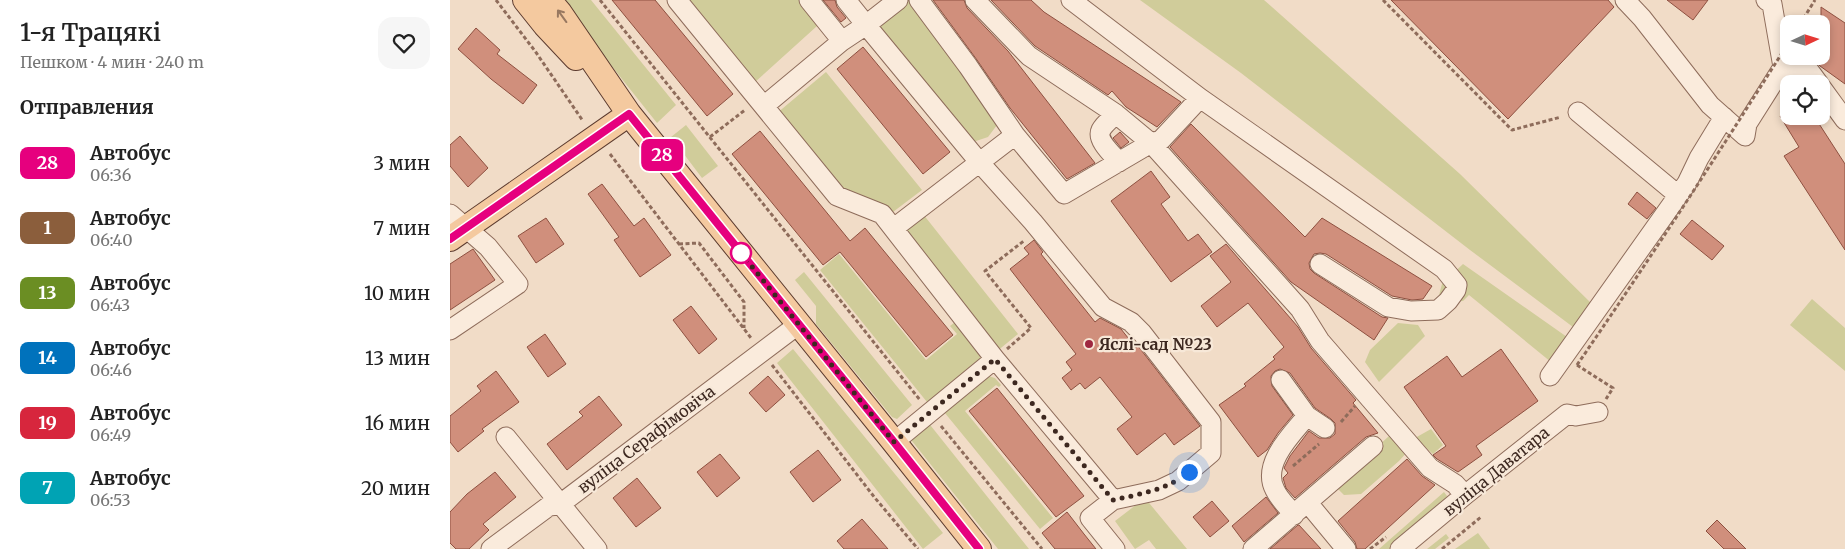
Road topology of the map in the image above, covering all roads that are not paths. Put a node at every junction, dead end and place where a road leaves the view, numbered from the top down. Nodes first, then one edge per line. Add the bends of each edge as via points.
1 (525, 0) edge
2 (549, 0) edge
3 (677, 0) edge
4 (809, 0) edge
5 (846, 0) edge
6 (898, 0) edge
7 (919, 0) edge
8 (975, 0) edge
9 (1071, 0) edge
10 (1625, 0) edge
11 (1766, 0) edge
12 (866, 25) junction
13 (842, 41) junction
14 (1783, 67) junction
15 (1813, 75) edge
16 (1200, 98) junction
17 (1830, 99) edge
18 (761, 103) junction
19 (1578, 112) road end
20 (629, 114) junction
21 (1116, 114) junction
22 (1724, 117) junction
23 (1845, 120) edge
24 (1015, 135) junction
25 (1151, 142) junction
26 (1119, 162) junction
27 (980, 163) junction
28 (1678, 195) junction
29 (455, 227) edge
30 (894, 228) junction
31 (1320, 264) dead end
32 (800, 324) junction
33 (450, 330) edge
34 (995, 359) junction
35 (1550, 376) dead end
36 (1280, 380) dead end
37 (1598, 412) road end
38 (1307, 416) junction
39 (1325, 428) dead end
40 (506, 437) dead end
41 (894, 442) junction
42 (1374, 446) dead end
43 (1465, 495) junction
44 (1113, 500) junction
45 (560, 504) junction
46 (1301, 509) junction
47 (491, 549) edge
48 (596, 549) edge
49 (979, 549) edge
50 (1115, 549) edge
51 (1253, 549) edge
52 (1346, 549) edge
53 (1400, 549) edge

1 - 20 main road
20 -> 2 main road
3 - 18 street
4 - 13 street
5 - 12 street
6 - 12 street
7 - 24 street
8 - 21 street via 1029,56
9 - 16 street
10 - 22 street via 1710,105
11 - 14 street via 1772,4
12 - 13 street
12 - 27 street
13 - 18 street
14 - 15 street via 1808,68
14 - 22 street via 1747,124 1745,136
16 - 25 street via 1161,140
16 - 31 street via 1444,269 1457,284 1456,290 1438,310 1411,311 1388,307
17 - 23 street
18 - 30 street via 837,196 882,214
19 - 28 street
20 - 29 main road
20 - 32 main road
21 - 25 street
21 - 26 street via 1101,129 1100,135
22 - 28 street
24 - 26 street via 1064,194
24 - 27 street
25 - 26 street
25 - 43 street via 1300,309 1320,341 1430,468 1455,484
27 - 30 street
27 - 44 street via 1103,307 1131,322 1142,333 1211,422 1211,453 1178,481 1159,490
28 - 35 street
29 - 33 street via 488,247 518,284
30 - 34 street
32 - 41 main road
32 - 45 street, вуліца Серафімовіча
34 - 41 street
34 - 44 street
36 - 38 street
37 - 43 street, вуліца Даватара via 1576,416 1568,414
38 - 39 street
38 - 46 street via 1278,451 1272,476 1274,489
40 - 45 street
41 - 49 main road
42 - 46 street
43 - 53 street, вуліца Даватара
44 - 50 street via 1090,518
45 - 47 street, вуліца Серафімовіча via 549,506
45 - 48 street
46 - 51 street
46 - 52 street

